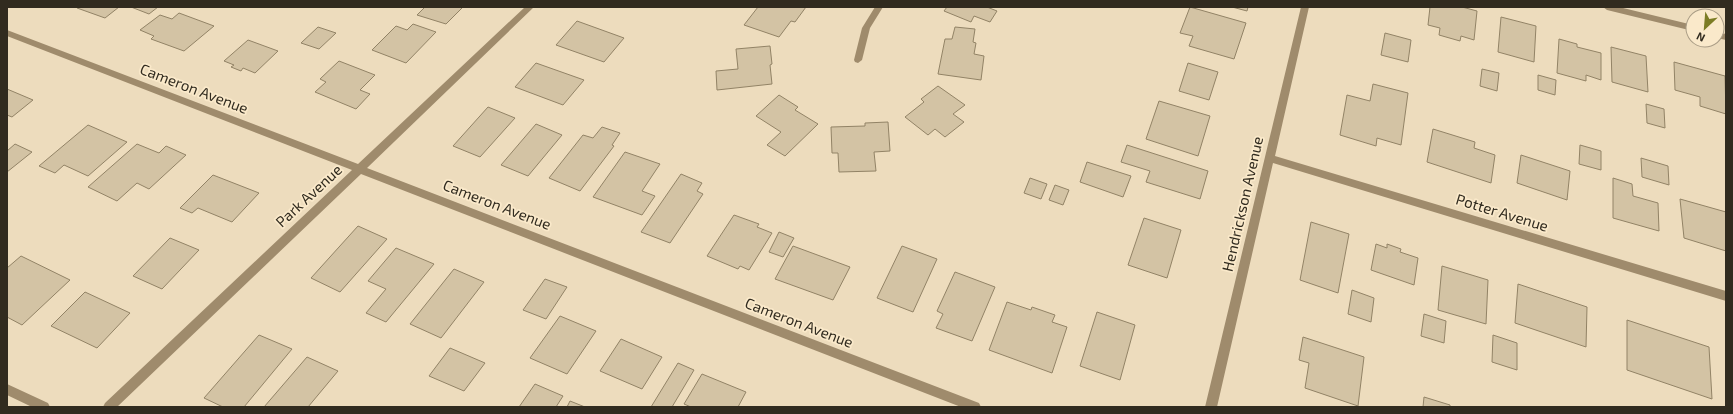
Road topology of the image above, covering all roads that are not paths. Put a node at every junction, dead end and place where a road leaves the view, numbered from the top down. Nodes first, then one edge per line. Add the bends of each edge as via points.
1 (530, 7) edge
2 (879, 7) edge
3 (1305, 7) edge
4 (1607, 7) edge
5 (1685, 26) edge
6 (7, 33) edge
7 (858, 60) dead end
8 (1270, 158) junction
9 (360, 169) junction
10 (1726, 296) edge
11 (7, 389) edge
12 (44, 407) edge
13 (109, 407) edge
14 (975, 407) edge
15 (1211, 407) edge

1 - 9 street, Park Avenue
2 - 7 street via 866,28
3 - 8 street, Hendrickson Avenue
4 - 5 street
6 - 9 street, Cameron Avenue
8 - 10 street, Potter Avenue
8 - 15 street, Hendrickson Avenue
9 - 13 street, Park Avenue
9 - 14 street, Cameron Avenue
11 - 12 street

